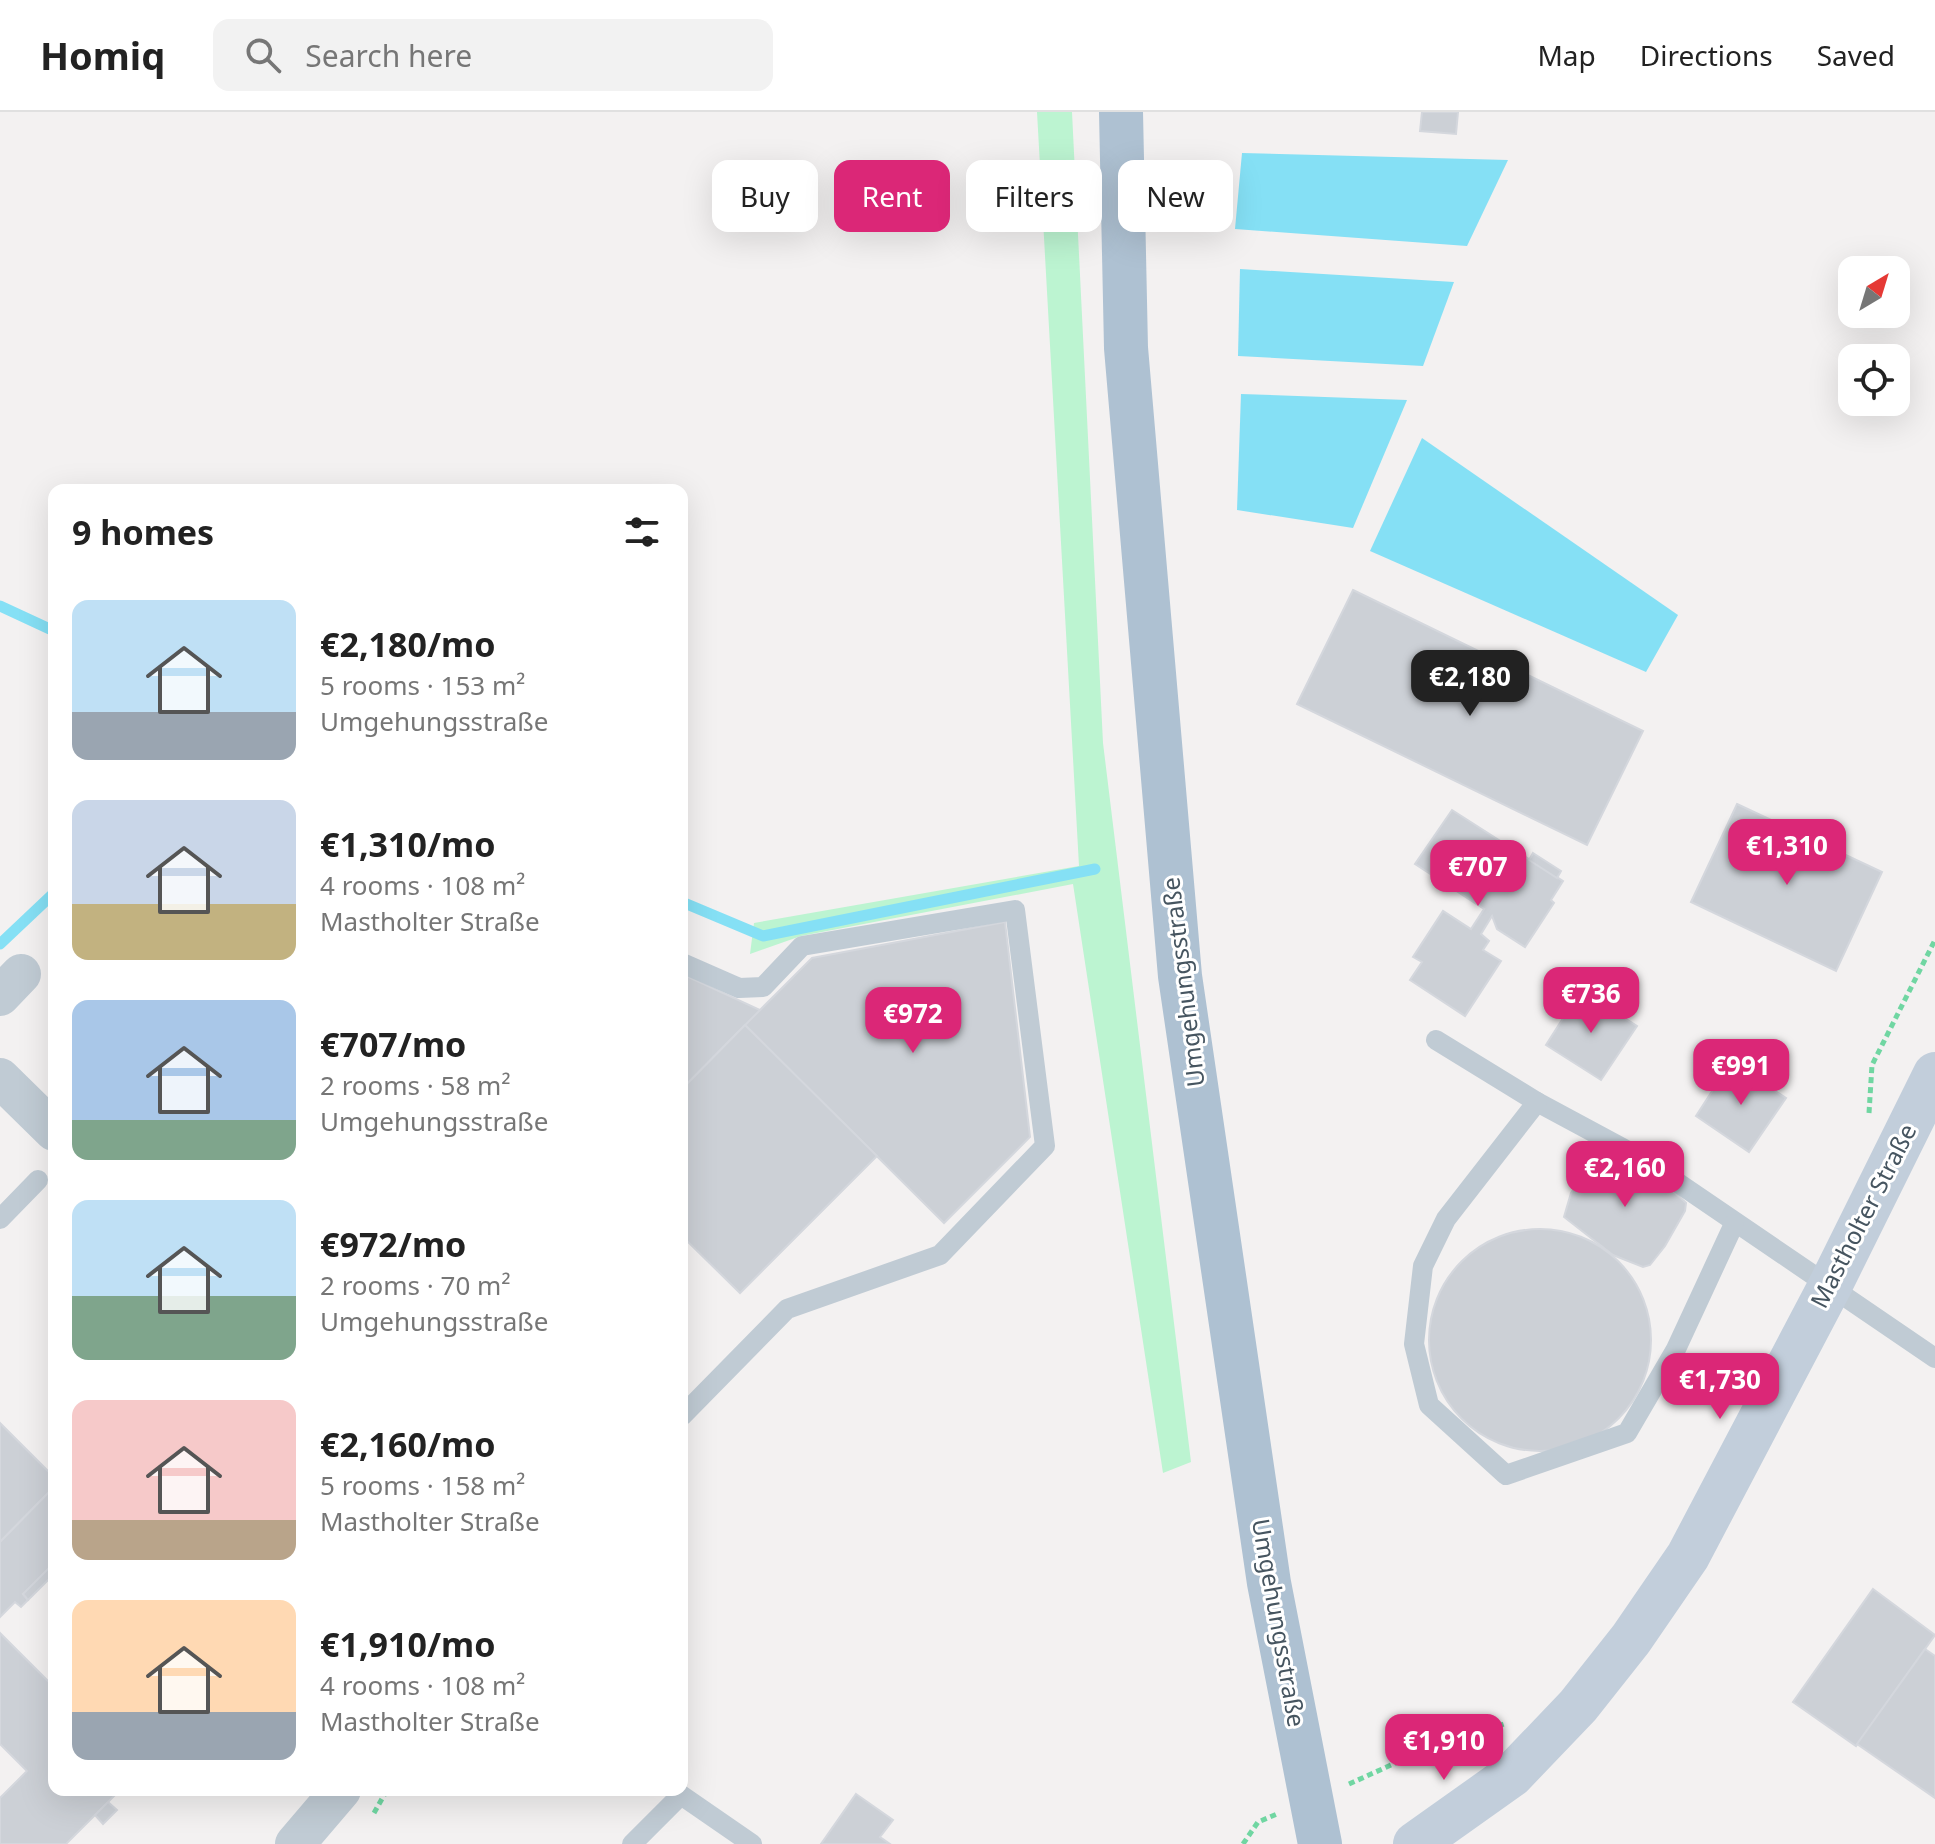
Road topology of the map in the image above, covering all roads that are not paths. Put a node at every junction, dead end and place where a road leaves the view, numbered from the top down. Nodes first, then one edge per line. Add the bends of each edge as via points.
1 (1121, 112) edge
2 (688, 966) edge
3 (1436, 1040) dead end
4 (1935, 1074) edge
5 (0, 1078) edge
6 (1537, 1102) junction
7 (48, 1125) edge
8 (38, 1180) dead end
9 (0, 1219) edge
10 (1734, 1224) junction
11 (1831, 1284) junction
12 (1935, 1358) edge
13 (688, 1410) edge
14 (336, 1796) edge
15 (680, 1796) edge
16 (682, 1796) edge
17 (295, 1844) edge
18 (632, 1844) edge
19 (752, 1844) edge
20 (1320, 1844) edge
21 (1415, 1844) edge

1 - 20 main road, Umgehungsstraße via 1126,348 1180,976 1269,1583
2 - 13 lane via 739,988 763,987 802,946 1015,910 1045,1146 940,1255 787,1309
3 - 6 lane
4 - 11 street, Mastholter Straße
5 - 7 street
6 - 10 lane via 1643,1159
6 - 10 lane via 1446,1219 1423,1266 1414,1344 1429,1405 1506,1475 1627,1433 1676,1349
8 - 9 lane
10 - 11 lane
11 - 12 lane
11 - 21 street, Mastholter Straße via 1688,1556 1631,1639 1578,1706 1512,1775
14 - 17 street
15 - 18 lane
16 - 19 lane

